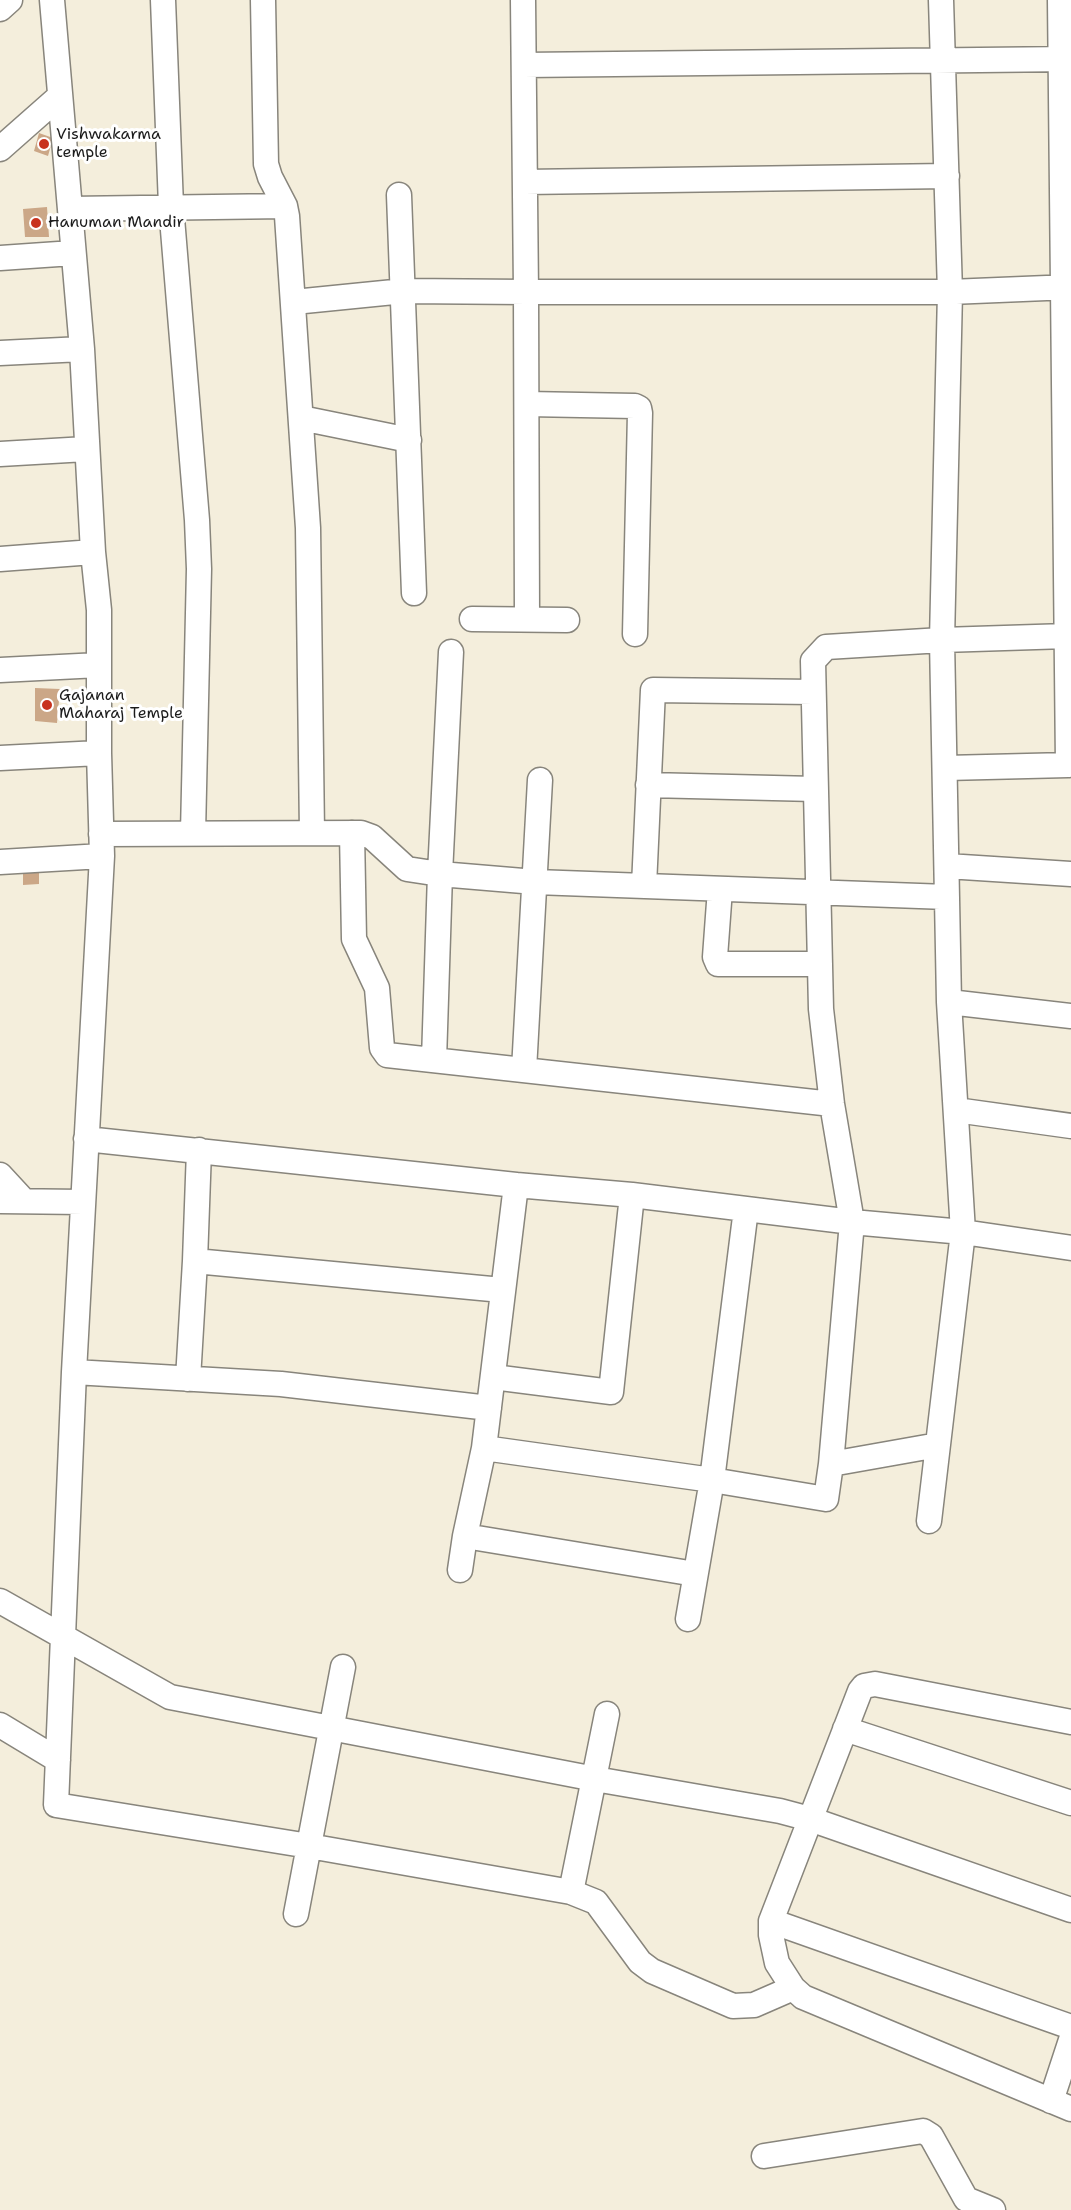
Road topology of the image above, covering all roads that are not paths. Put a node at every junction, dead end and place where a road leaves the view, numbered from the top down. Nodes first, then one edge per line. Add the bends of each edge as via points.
1 (10, 0) edge
2 (52, 0) edge
3 (163, 0) edge
4 (263, 0) edge
5 (522, 0) edge
6 (941, 0) edge
7 (1060, 0) edge
8 (0, 9) edge
9 (1066, 60) edge
10 (943, 62) junction
11 (524, 65) junction
12 (60, 96) junction
13 (0, 149) edge
14 (947, 176) junction
15 (525, 182) junction
16 (399, 195) dead end
17 (171, 206) junction
18 (285, 206) junction
19 (70, 209) junction
20 (74, 253) junction
21 (0, 258) edge
22 (1067, 287) edge
23 (404, 291) junction
24 (526, 292) junction
25 (950, 292) junction
26 (294, 302) junction
27 (82, 349) junction
28 (0, 353) edge
29 (527, 404) junction
30 (302, 418) junction
31 (1067, 418) edge
32 (409, 440) junction
33 (86, 449) junction
34 (0, 454) edge
35 (93, 552) junction
36 (0, 559) edge
37 (414, 592) dead end
38 (472, 619) dead end
39 (527, 619) junction
40 (567, 620) dead end
41 (635, 634) dead end
42 (1067, 636) junction
43 (942, 640) junction
44 (451, 652) dead end
45 (99, 665) junction
46 (0, 670) edge
47 (813, 692) junction
48 (1069, 709) edge
49 (99, 753) junction
50 (0, 758) edge
51 (946, 768) junction
52 (540, 780) dead end
53 (648, 785) junction
54 (814, 789) junction
55 (193, 833) junction
56 (312, 833) junction
57 (352, 833) junction
58 (101, 845) junction
59 (0, 862) edge
60 (947, 866) junction
61 (440, 873) junction
62 (1071, 874) edge
63 (535, 882) junction
64 (644, 886) junction
65 (720, 889) junction
66 (818, 892) junction
67 (947, 897) junction
68 (820, 964) junction
69 (949, 1002) junction
70 (1071, 1016) edge
71 (434, 1060) junction
72 (524, 1070) junction
73 (832, 1104) junction
74 (956, 1110) junction
75 (1071, 1125) edge
76 (86, 1139) junction
77 (199, 1150) junction
78 (0, 1176) edge
79 (516, 1185) junction
80 (632, 1195) junction
81 (12, 1201) edge
82 (83, 1202) junction
83 (746, 1209) junction
84 (852, 1222) junction
85 (963, 1232) junction
86 (1071, 1248) edge
87 (195, 1261) junction
88 (502, 1290) junction
89 (74, 1372) junction
90 (493, 1377) junction
91 (188, 1378) junction
92 (489, 1408) junction
93 (938, 1445) junction
94 (484, 1448) junction
95 (831, 1464) junction
96 (712, 1480) junction
97 (929, 1521) dead end
98 (465, 1536) junction
99 (460, 1570) dead end
100 (695, 1574) junction
101 (0, 1601) edge
102 (688, 1619) dead end
103 (62, 1637) junction
104 (343, 1667) dead end
105 (607, 1714) dead end
106 (1071, 1722) edge
107 (0, 1725) edge
108 (845, 1729) junction
109 (331, 1730) junction
110 (58, 1760) junction
111 (595, 1779) junction
112 (1071, 1803) edge
113 (810, 1819) junction
114 (309, 1846) junction
115 (571, 1893) junction
116 (1071, 1910) edge
117 (296, 1914) dead end
118 (771, 1921) junction
119 (793, 1988) junction
120 (1071, 2027) edge
121 (1071, 2040) edge
122 (1061, 2105) edge
123 (764, 2156) dead end
124 (993, 2210) edge

1 - 8 street
2 - 12 street
3 - 17 street
4 - 18 street via 266,164
5 - 11 street
6 - 10 street
7 - 9 street
9 - 10 street
9 - 22 street
10 - 11 street
10 - 14 street
11 - 15 street
12 - 13 street
12 - 19 street
14 - 15 street
14 - 25 street
15 - 24 street
16 - 23 street
17 - 18 street
17 - 19 street
17 - 55 street via 198,559
18 - 26 street
19 - 20 street
20 - 21 street
20 - 27 street
22 - 25 street
22 - 31 street
23 - 24 street
23 - 26 street
23 - 32 street
24 - 25 street
24 - 29 street
25 - 43 street
26 - 30 street
27 - 28 street
27 - 33 street
29 - 39 street
29 - 41 street via 639,408
30 - 32 street
30 - 56 street via 310,584
31 - 42 street
32 - 37 street
33 - 34 street
33 - 35 street
35 - 36 street
35 - 45 street
38 - 39 street
39 - 40 street
42 - 43 street
42 - 48 street
43 - 47 street via 826,647 813,661
43 - 51 street
44 - 61 street
45 - 46 street
45 - 49 street
47 - 53 street via 653,690
47 - 54 street
48 - 51 street via 1068,765
49 - 50 street
49 - 58 street
51 - 60 street
52 - 63 street
53 - 54 street
53 - 64 street
54 - 66 street
55 - 56 street
55 - 58 street
56 - 57 street
57 - 61 street via 372,837 407,869
57 - 71 street via 354,939 377,988 382,1048 387,1055
58 - 59 street
58 - 76 street
60 - 62 street
60 - 67 street
61 - 63 street
61 - 71 street
63 - 64 street
63 - 72 street
64 - 65 street
65 - 66 street
65 - 68 street via 715,957 718,964
66 - 67 street
66 - 68 street
67 - 69 street
68 - 73 street
69 - 70 street
69 - 74 street
71 - 72 street
72 - 73 street
73 - 84 street
74 - 75 street
74 - 85 street
76 - 77 street
76 - 82 street
77 - 79 street
77 - 87 street
78 - 81 street
79 - 80 street
79 - 88 street
80 - 83 street
80 - 90 street via 611,1392
81 - 82 street
82 - 89 street
83 - 84 street
83 - 96 street
84 - 85 street
84 - 95 street
85 - 86 street
85 - 93 street
87 - 88 street
87 - 91 street
88 - 90 street
89 - 91 street
89 - 103 street
90 - 92 street
91 - 92 street via 281,1384
92 - 94 street
93 - 95 street
93 - 97 street
94 - 96 street
94 - 98 street
95 - 96 street via 826,1499
96 - 100 street
98 - 99 street
98 - 100 street
100 - 102 street
101 - 103 street
103 - 109 street via 170,1697
103 - 110 street
104 - 109 street
105 - 111 street
106 - 108 street via 868,1684 860,1691
107 - 110 street
108 - 112 street
108 - 113 street
109 - 111 street
109 - 114 street
110 - 114 street via 56,1805
111 - 113 street
111 - 115 street
113 - 116 street
113 - 118 street
114 - 115 street
114 - 117 street
115 - 119 street via 596,1902 640,1962 652,1971 733,2006 754,2005
118 - 119 street via 772,1948
118 - 120 street
119 - 122 street via 810,2001
121 - 122 street
123 - 124 street via 923,2132 931,2136 966,2199

